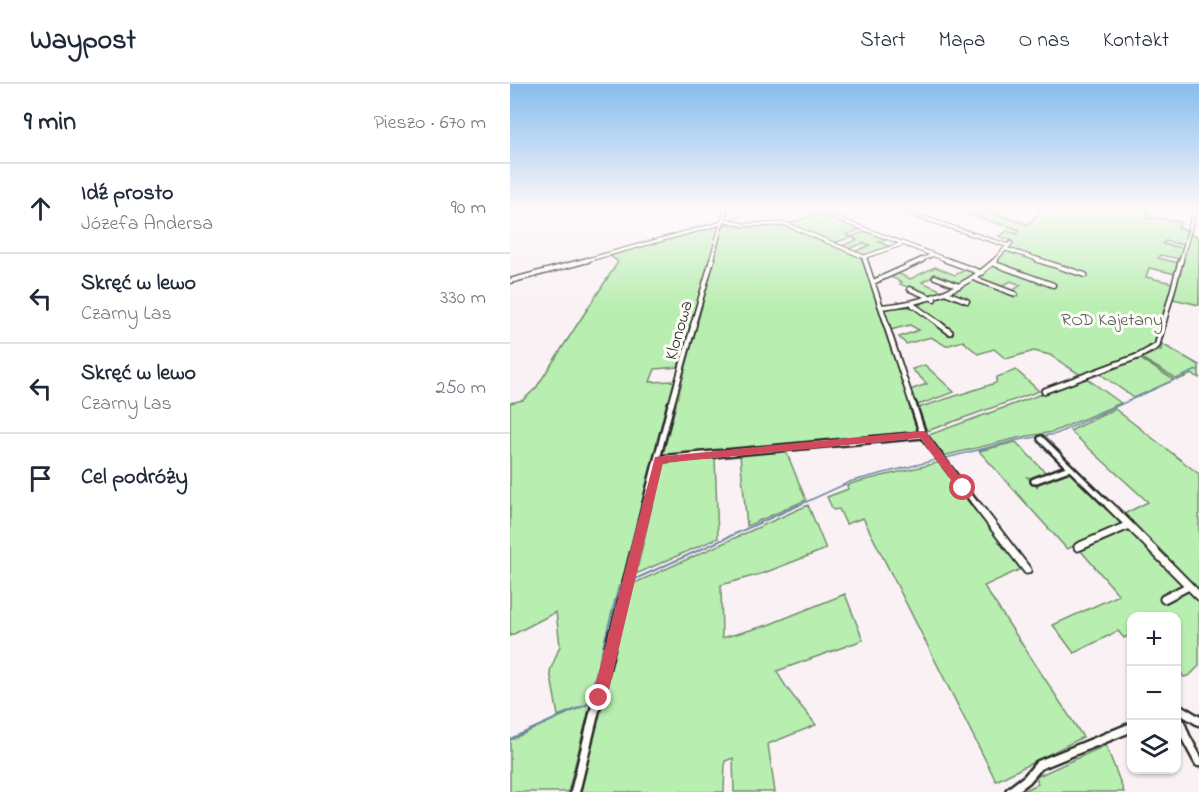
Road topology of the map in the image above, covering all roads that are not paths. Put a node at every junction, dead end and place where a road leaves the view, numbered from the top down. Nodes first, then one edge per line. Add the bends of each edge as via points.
1 (648, 242) edge
2 (716, 242) edge
3 (828, 242) edge
4 (897, 242) edge
5 (997, 242) edge
6 (1186, 242) edge
7 (902, 244) junction
8 (1009, 246) junction
9 (932, 255) junction
10 (864, 257) junction
11 (992, 263) junction
12 (982, 273) junction
13 (1085, 275) dead end
14 (935, 277) dead end
15 (974, 278) junction
16 (510, 281) edge
17 (873, 282) junction
18 (1053, 285) dead end
19 (959, 286) junction
20 (910, 289) dead end
21 (948, 293) junction
22 (1015, 294) dead end
23 (934, 299) junction
24 (967, 301) dead end
25 (913, 304) junction
26 (881, 307) junction
27 (950, 332) dead end
28 (1044, 391) dead end
29 (923, 435) junction
30 (1041, 439) dead end
31 (659, 459) junction
32 (1070, 468) junction
33 (1034, 481) dead end
34 (1129, 525) junction
35 (1078, 547) dead end
36 (1027, 570) dead end
37 (1189, 586) junction
38 (1199, 596) edge
39 (1164, 599) dead end
40 (1181, 710) edge
41 (1179, 720) edge
42 (1199, 721) edge
43 (1127, 729) edge
44 (1199, 762) edge
45 (575, 792) edge
46 (1010, 792) edge

1 - 16 street
2 - 31 street, Klonowa
3 - 10 street
4 - 7 street
5 - 8 street
6 - 28 street via 1155,348
7 - 9 street
7 - 10 street
8 - 11 street
8 - 13 street
9 - 12 street
9 - 17 street
10 - 17 street
11 - 12 street
11 - 18 street
12 - 15 street
14 - 19 street
15 - 19 street
15 - 22 street
17 - 26 street
19 - 21 street
20 - 23 street
21 - 23 street
21 - 24 street
23 - 25 street
25 - 26 street
25 - 27 street
26 - 29 street
29 - 31 street
29 - 36 street
30 - 32 street
31 - 45 street, Klonowa
32 - 33 street
32 - 34 street
34 - 35 street
34 - 37 street
37 - 38 street
37 - 39 street
40 - 42 street
41 - 44 street
43 - 46 street via 1039,765

